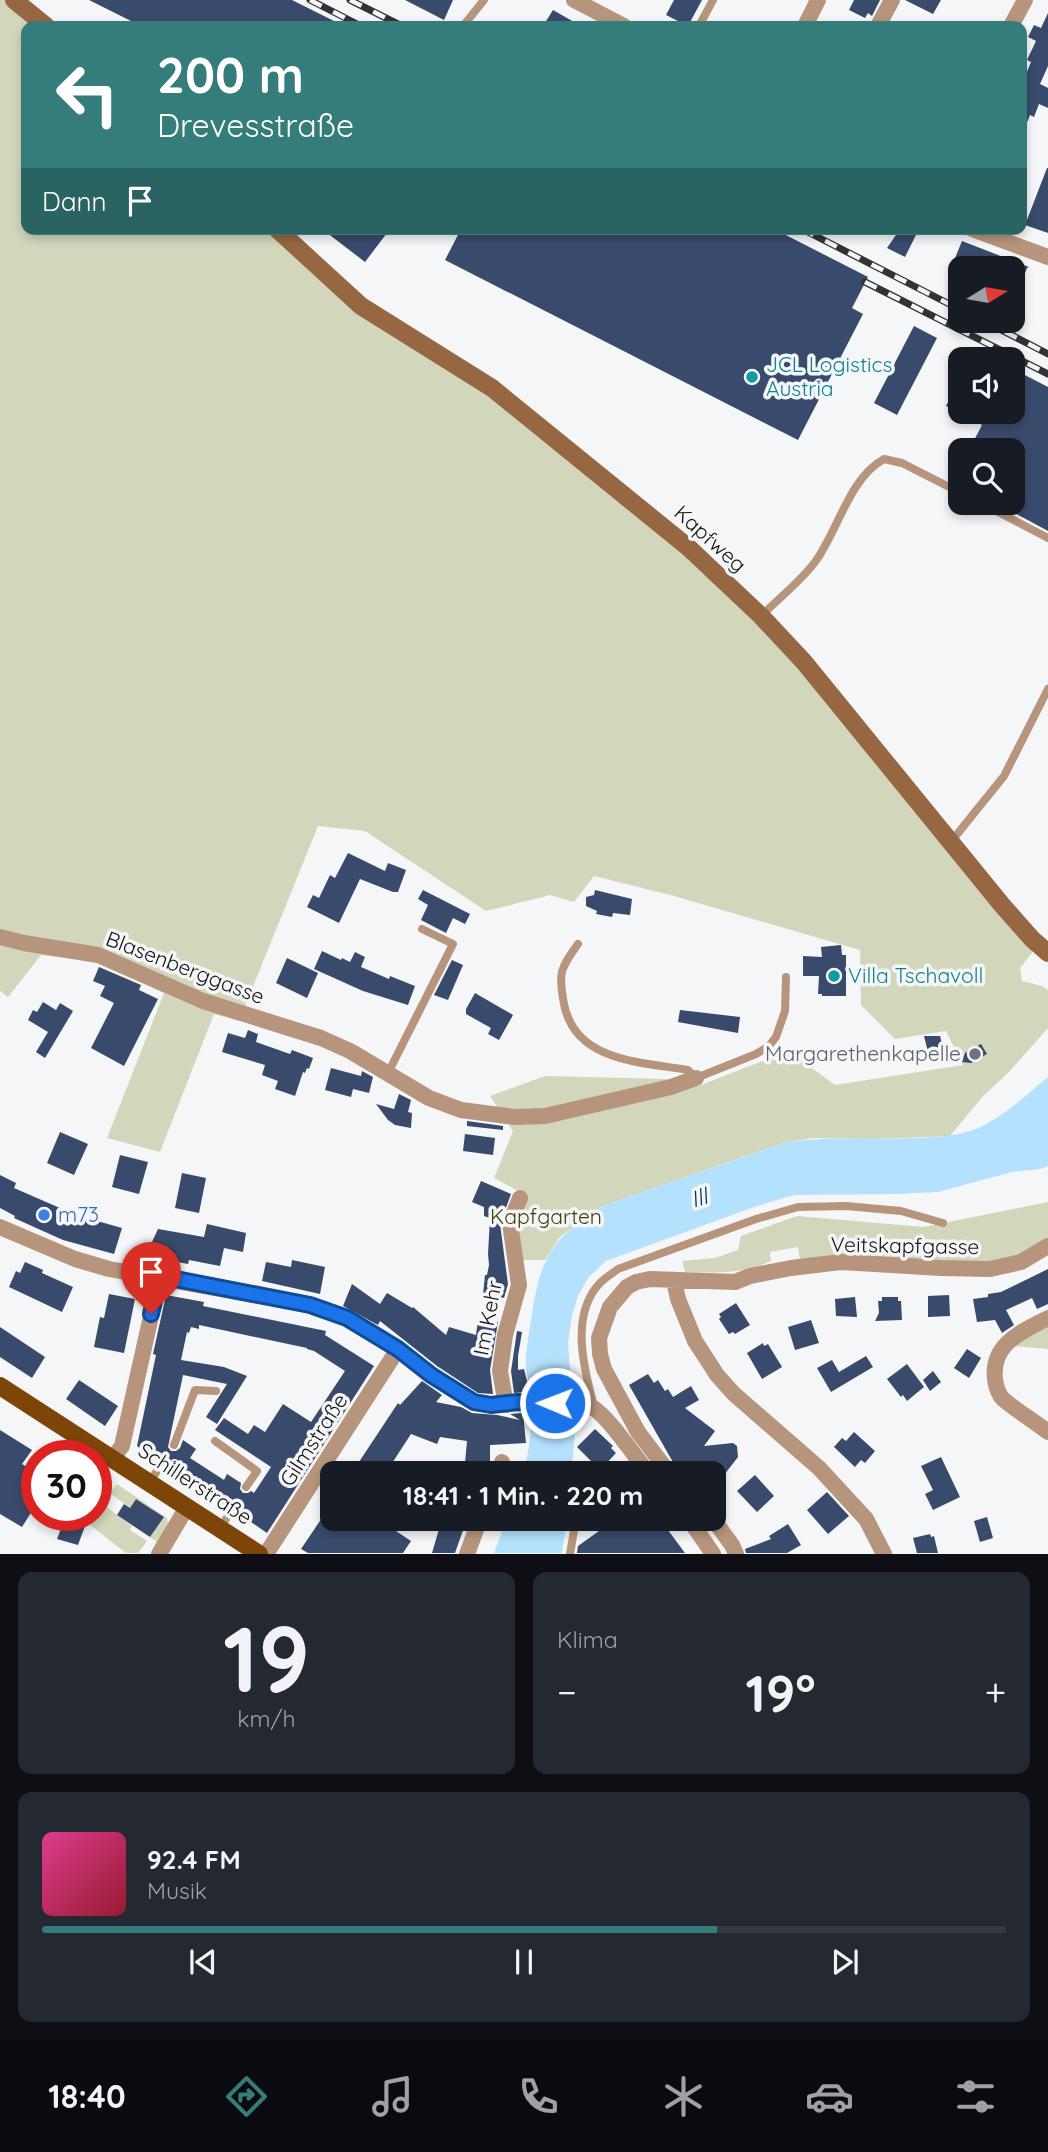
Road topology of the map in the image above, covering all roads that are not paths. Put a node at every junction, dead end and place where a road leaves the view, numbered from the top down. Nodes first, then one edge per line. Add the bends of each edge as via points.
1 (14, 0) edge
2 (484, 0) edge
3 (575, 0) edge
4 (713, 0) edge
5 (818, 0) edge
6 (892, 0) edge
7 (1025, 0) edge
8 (593, 5) edge
9 (40, 21) edge
10 (467, 21) edge
11 (617, 21) edge
12 (702, 21) edge
13 (807, 21) edge
14 (881, 21) edge
15 (1014, 21) edge
16 (288, 235) edge
17 (988, 235) edge
18 (1048, 257) edge
19 (948, 486) edge
20 (1004, 515) edge
21 (1048, 538) edge
22 (761, 616) junction
23 (1048, 689) edge
24 (950, 843) junction
25 (422, 929) dead end
26 (0, 937) edge
27 (578, 944) dead end
28 (1048, 953) edge
29 (786, 977) dead end
30 (388, 1073) junction
31 (696, 1079) junction
32 (520, 1198) dead end
33 (943, 1223) dead end
34 (0, 1227) edge
35 (1048, 1247) edge
36 (160, 1276) junction
37 (674, 1281) junction
38 (1048, 1318) edge
39 (398, 1349) junction
40 (0, 1386) edge
41 (216, 1391) dead end
42 (506, 1405) junction
43 (588, 1405) junction
44 (1048, 1432) edge
45 (215, 1441) dead end
46 (174, 1444) dead end
47 (113, 1458) junction
48 (639, 1461) edge
49 (660, 1461) edge
50 (162, 1463) dead end
51 (150, 1482) junction
52 (246, 1487) dead end
53 (187, 1507) junction
54 (232, 1510) dead end
55 (220, 1528) junction
56 (475, 1531) edge
57 (574, 1531) edge
58 (697, 1531) edge
59 (722, 1531) edge
60 (159, 1553) edge
61 (259, 1553) edge
62 (266, 1553) edge
63 (467, 1553) edge
64 (570, 1553) edge
65 (713, 1553) edge
66 (736, 1553) edge
67 (884, 1553) edge

1 - 9 street
2 - 10 lane
3 - 8 street
4 - 12 lane
5 - 13 street
6 - 14 street
7 - 15 street
8 - 11 street
16 - 22 street, Kapfweg via 361,306 492,388 688,548
17 - 18 street
19 - 22 lane via 902,463 884,459 872,466 815,563
20 - 21 lane
22 - 24 street, Kapfweg via 804,662
23 - 24 lane via 1004,776
24 - 28 street, Kapfweg
25 - 30 lane via 453,944
26 - 30 street, Blasenberggasse via 98,955 203,1001 331,1042
27 - 31 lane via 561,969 566,1013 579,1036 612,1057 688,1070
29 - 31 lane via 785,1011 769,1046
30 - 31 street, Blasenberggasse via 429,1098 461,1110 515,1117 545,1116
32 - 42 street, Im Kehr via 510,1223 519,1285 500,1371
33 - 43 lane via 901,1211 798,1207 618,1269 600,1283 584,1319
34 - 36 street via 75,1259
35 - 37 street, Veitskapfgasse via 1021,1262 990,1269 841,1262 735,1282
36 - 39 street via 310,1305 347,1318
36 - 47 street via 122,1446
37 - 49 street, Veitskapfgasse via 650,1279 627,1287 610,1307 599,1338 604,1369 638,1432
37 - 67 street via 695,1341 717,1375 824,1474 866,1519
38 - 44 street via 1004,1345 994,1371 1003,1399
39 - 42 street via 467,1399
39 - 62 street, Gilmstraße
40 - 47 main road, Schillerstraße
41 - 46 lane via 195,1390
42 - 43 street
43 - 48 street via 604,1416
45 - 52 lane via 257,1471
47 - 51 main road, Schillerstraße
50 - 51 lane
51 - 53 main road, Schillerstraße
53 - 55 main road, Schillerstraße
53 - 60 street
54 - 55 lane
55 - 61 main road, Schillerstraße
56 - 63 street
57 - 64 lane
58 - 65 street
59 - 66 street

